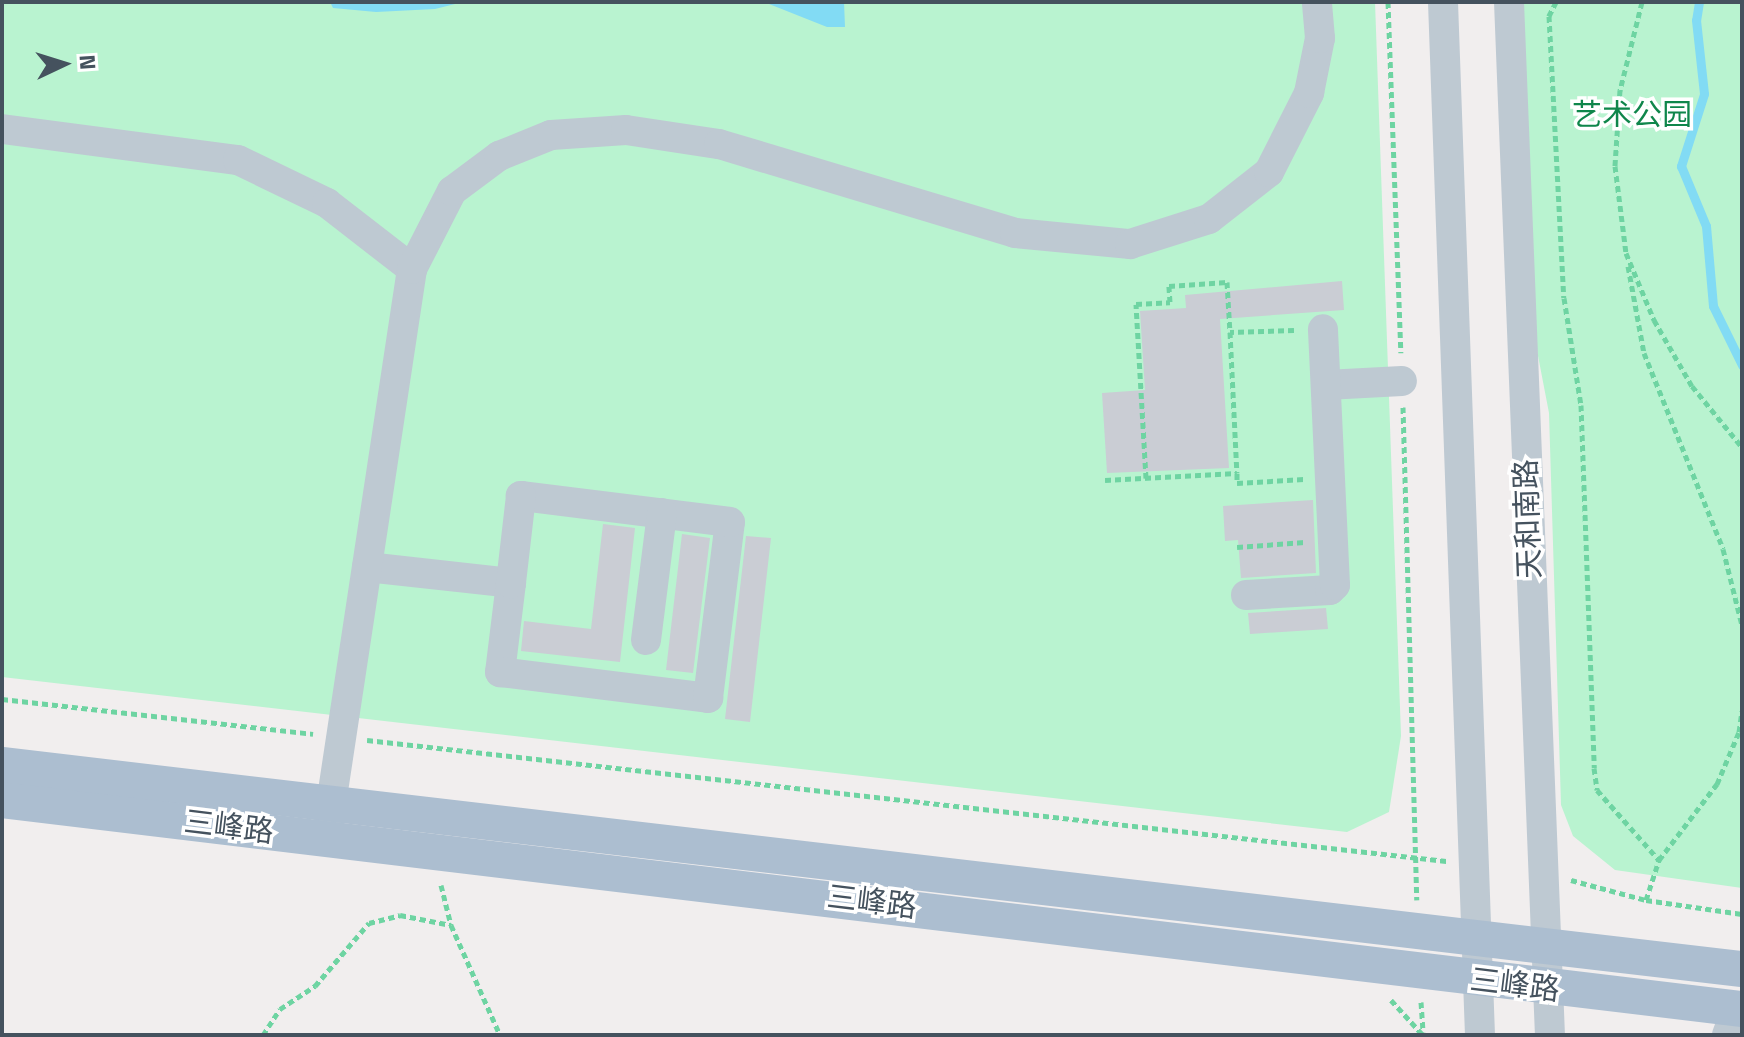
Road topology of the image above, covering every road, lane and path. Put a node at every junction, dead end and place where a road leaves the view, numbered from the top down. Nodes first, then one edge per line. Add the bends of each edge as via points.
1 (1317, 2) edge
2 (1388, 2) edge
3 (1443, 2) edge
4 (1509, 2) edge
5 (1556, 2) edge
6 (1642, 2) edge
7 (2, 129) edge
8 (1626, 253) junction
9 (412, 269) junction
10 (1323, 329) joint
11 (1230, 332) junction
12 (1402, 381) junction
13 (1326, 385) junction
14 (1742, 447) edge
15 (1237, 473) junction
16 (1146, 478) junction
17 (1330, 478) junction
18 (1105, 480) dead end
19 (662, 513) junction
20 (1334, 540) junction
21 (1237, 547) dead end
22 (367, 567) junction
23 (511, 583) junction
24 (1246, 595) dead end
25 (1742, 625) edge
26 (646, 640) dead end
27 (2, 699) edge
28 (1742, 711) edge
29 (341, 737) junction
30 (2, 765) edge
31 (2, 800) edge
32 (331, 803) junction
33 (326, 838) junction
34 (1415, 858) junction
35 (1659, 860) junction
36 (1474, 864) junction
37 (1540, 872) junction
38 (441, 885) dead end
39 (1646, 900) junction
40 (1742, 914) edge
41 (451, 925) junction
42 (1418, 928) junction
43 (1477, 935) junction
44 (1543, 943) junction
45 (1742, 969) edge
46 (1420, 972) junction
47 (1478, 980) junction
48 (1549, 988) junction
49 (1735, 1017) edge
50 (1423, 1032) dead end
51 (263, 1035) edge
52 (500, 1035) edge
53 (1480, 1035) edge
54 (1550, 1035) edge

1 - 9 street via 1320,38 1309,93 1269,172 1209,219 1130,244 1015,233 719,144 626,130 551,135 499,156 452,191
2 - 12 path
3 - 36 street
4 - 37 street, 天和南路
5 - 35 path via 1549,16 1564,298 1581,405 1594,768 1597,790
6 - 8 path via 1620,90 1615,166
7 - 9 street via 238,160 327,203
8 - 14 path via 1654,320 1692,386
8 - 25 path via 1648,367 1723,549
9 - 22 street
10 - 11 path
10 - 13 street
11 - 15 path
11 - 16 path via 1227,282 1169,286 1170,302 1136,304
12 - 13 street
12 - 34 path
13 - 17 street
15 - 16 path
15 - 17 path via 1237,483
16 - 18 path
17 - 20 street
19 - 23 street via 521,496
19 - 23 street via 730,522 708,698 500,672
19 - 26 street
20 - 21 path
20 - 24 street via 1336,579 1330,590
22 - 23 street
22 - 29 street
27 - 29 path
28 - 35 path via 1717,784
29 - 32 street
29 - 34 path
30 - 32 main road, 三峰路
31 - 33 main road, 三峰路
32 - 33 street
32 - 42 main road, 三峰路
33 - 46 main road, 三峰路 via 1187,938
34 - 36 path
34 - 42 path
35 - 39 path
36 - 43 street
37 - 39 path
37 - 44 street, 天和南路
38 - 41 path
39 - 40 path
41 - 51 path via 400,915 369,923 315,986 280,1009
41 - 52 path
42 - 43 main road, 三峰路
43 - 44 main road, 三峰路
43 - 47 street
44 - 45 main road, 三峰路
44 - 48 street, 天和南路
46 - 47 main road, 三峰路
46 - 50 path
47 - 48 main road, 三峰路
47 - 53 street
48 - 49 main road, 三峰路
48 - 54 street, 天和南路

